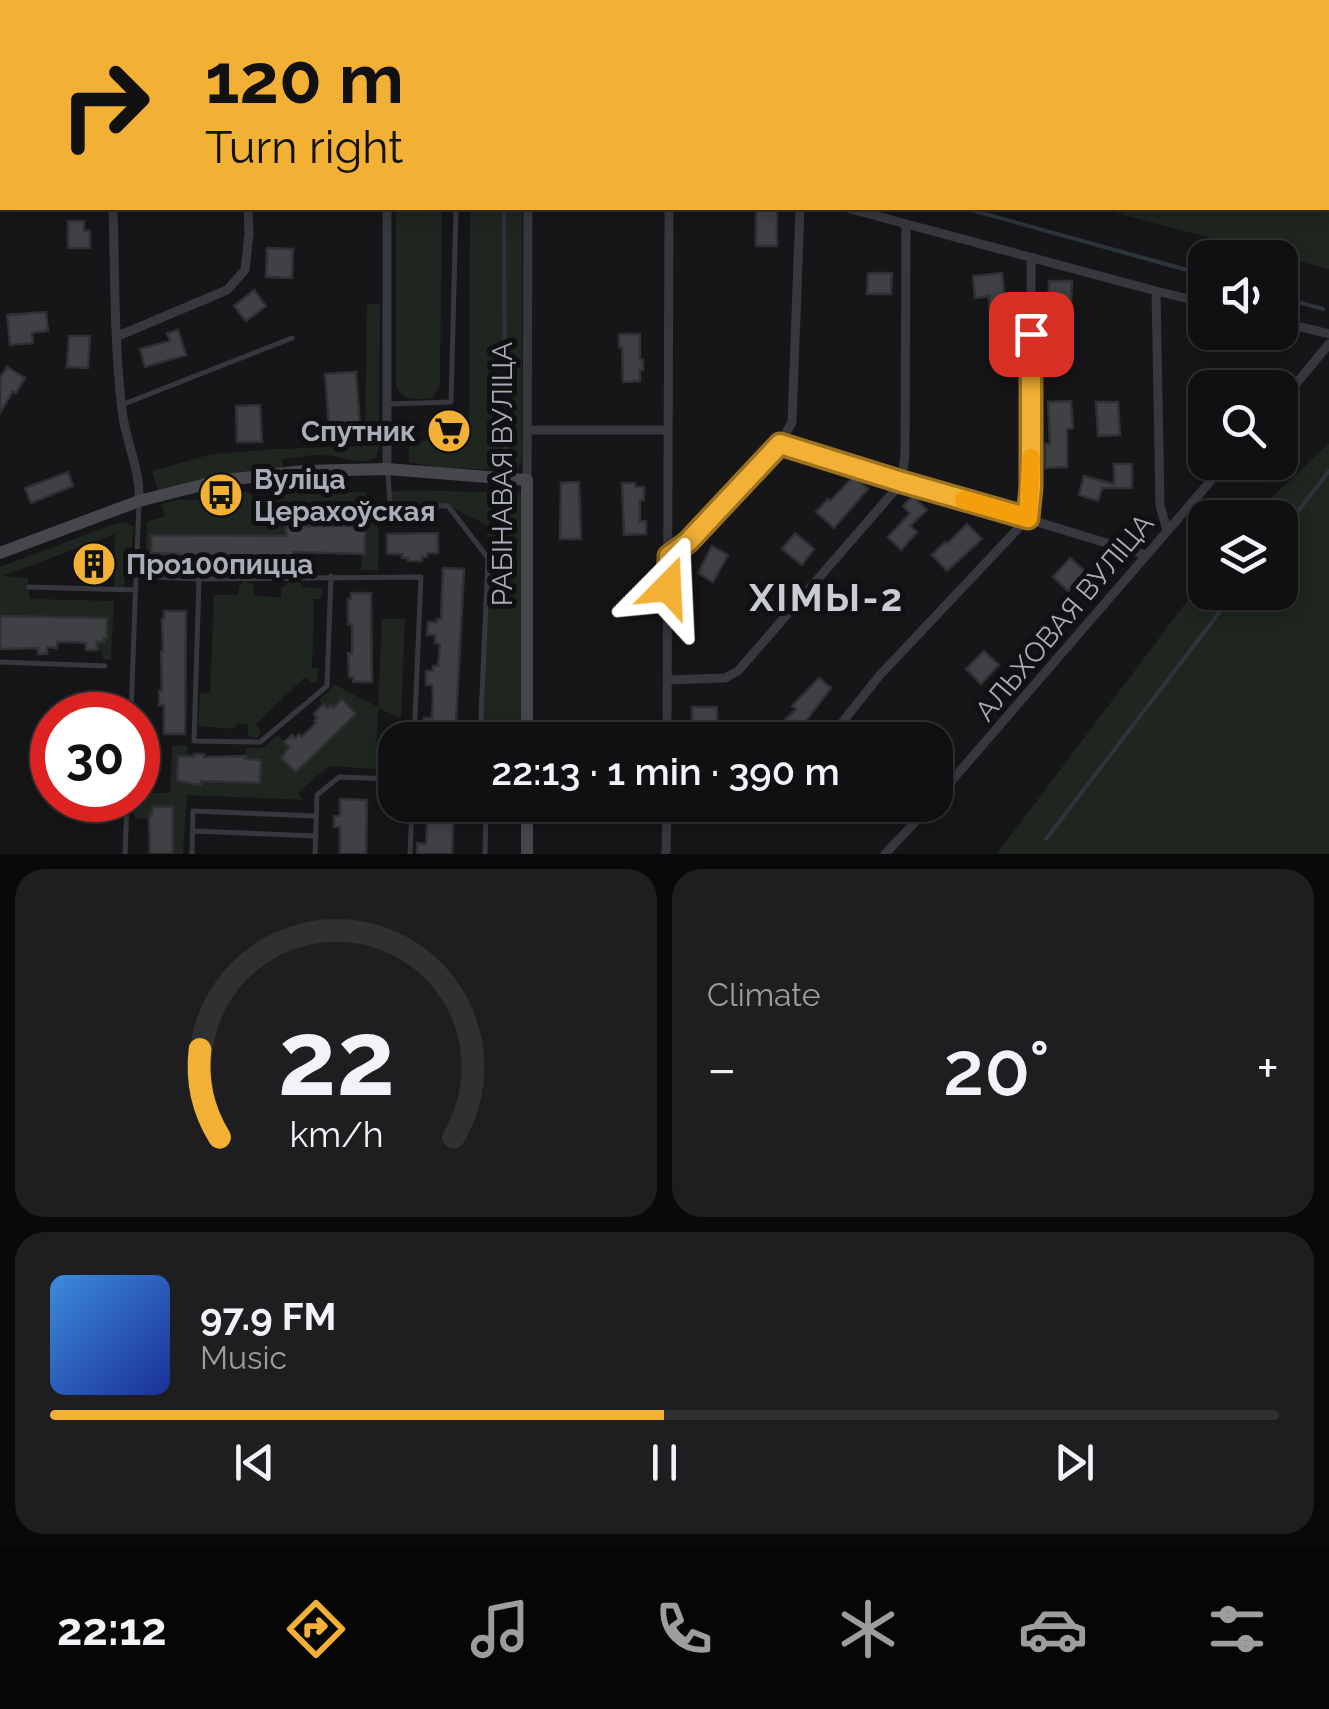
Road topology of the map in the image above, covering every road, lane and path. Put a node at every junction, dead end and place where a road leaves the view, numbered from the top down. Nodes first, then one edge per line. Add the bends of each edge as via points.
1 (113, 210) edge
2 (248, 210) edge
3 (387, 210) edge
4 (456, 210) edge
5 (528, 210) edge
6 (669, 210) edge
7 (800, 210) edge
8 (854, 210) edge
9 (906, 224) junction
10 (1031, 258) junction
11 (1156, 291) junction
12 (1188, 299) edge
13 (1298, 326) edge
14 (1329, 334) edge
15 (118, 336) junction
16 (292, 338) dead end
17 (1329, 344) edge
18 (1298, 381) edge
19 (386, 404) junction
20 (121, 405) junction
21 (527, 430) junction
22 (668, 430) junction
23 (780, 444) junction
24 (387, 470) junction
25 (527, 480) junction
26 (1211, 480) edge
27 (902, 482) junction
28 (139, 501) junction
29 (1028, 518) junction
30 (1168, 530) junction
31 (0, 553) edge
32 (1146, 555) junction
33 (669, 556) junction
34 (136, 576) junction
35 (331, 576) junction
36 (199, 579) junction
37 (29, 587) dead end
38 (136, 590) junction
39 (0, 662) edge
40 (106, 666) dead end
41 (668, 680) junction
42 (131, 692) edge
43 (415, 722) edge
44 (481, 722) edge
45 (527, 722) edge
46 (667, 722) edge
47 (842, 722) edge
48 (378, 779) edge
49 (953, 780) edge
50 (316, 816) junction
51 (127, 822) edge
52 (411, 822) edge
53 (485, 822) edge
54 (527, 822) edge
55 (667, 822) edge
56 (915, 822) edge
57 (192, 830) junction
58 (316, 836) junction
59 (126, 854) edge
60 (192, 854) edge
61 (315, 854) edge
62 (410, 854) edge
63 (484, 854) edge
64 (527, 854) edge
65 (666, 854) edge
66 (885, 854) edge

1 - 15 street
2 - 15 street via 245,270 226,290
3 - 19 street
4 - 19 lane via 451,402
5 - 21 street, РАБІНАВАЯ ВУЛІЦА
6 - 22 street
7 - 23 street via 792,422
8 - 9 street
9 - 10 street
9 - 27 street
10 - 11 street
10 - 29 street
11 - 12 street
11 - 30 street via 1160,505
13 - 14 street
15 - 20 street
16 - 20 lane
17 - 18 street
19 - 24 street
20 - 28 street
21 - 22 street
21 - 25 street, РАБІНАВАЯ ВУЛІЦА
22 - 33 street
23 - 27 street
23 - 33 street
24 - 25 street
24 - 28 street via 218,481
24 - 44 lane via 390,505 448,506 488,558
25 - 45 street, РАБІНАВАЯ ВУЛІЦА
26 - 30 street, АЛЬХОВАЯ ВУЛІЦА
27 - 29 street
27 - 41 street via 738,671 726,678
28 - 31 street
28 - 34 lane
29 - 32 street
29 - 47 street
30 - 32 street, АЛЬХОВАЯ ВУЛІЦА
32 - 49 street, АЛЬХОВАЯ ВУЛІЦА
33 - 41 street
34 - 36 lane
34 - 38 lane
35 - 36 lane
35 - 36 lane via 328,686 260,742 194,741
35 - 43 lane via 421,576
37 - 38 lane
38 - 42 lane
39 - 40 lane
41 - 46 street
48 - 50 lane via 339,778 317,795
50 - 57 lane via 193,811
50 - 58 lane
51 - 59 lane
52 - 62 lane
53 - 63 lane
54 - 64 street
55 - 65 street
56 - 66 street, АЛЬХОВАЯ ВУЛІЦА
57 - 58 lane
57 - 60 lane
58 - 61 lane

